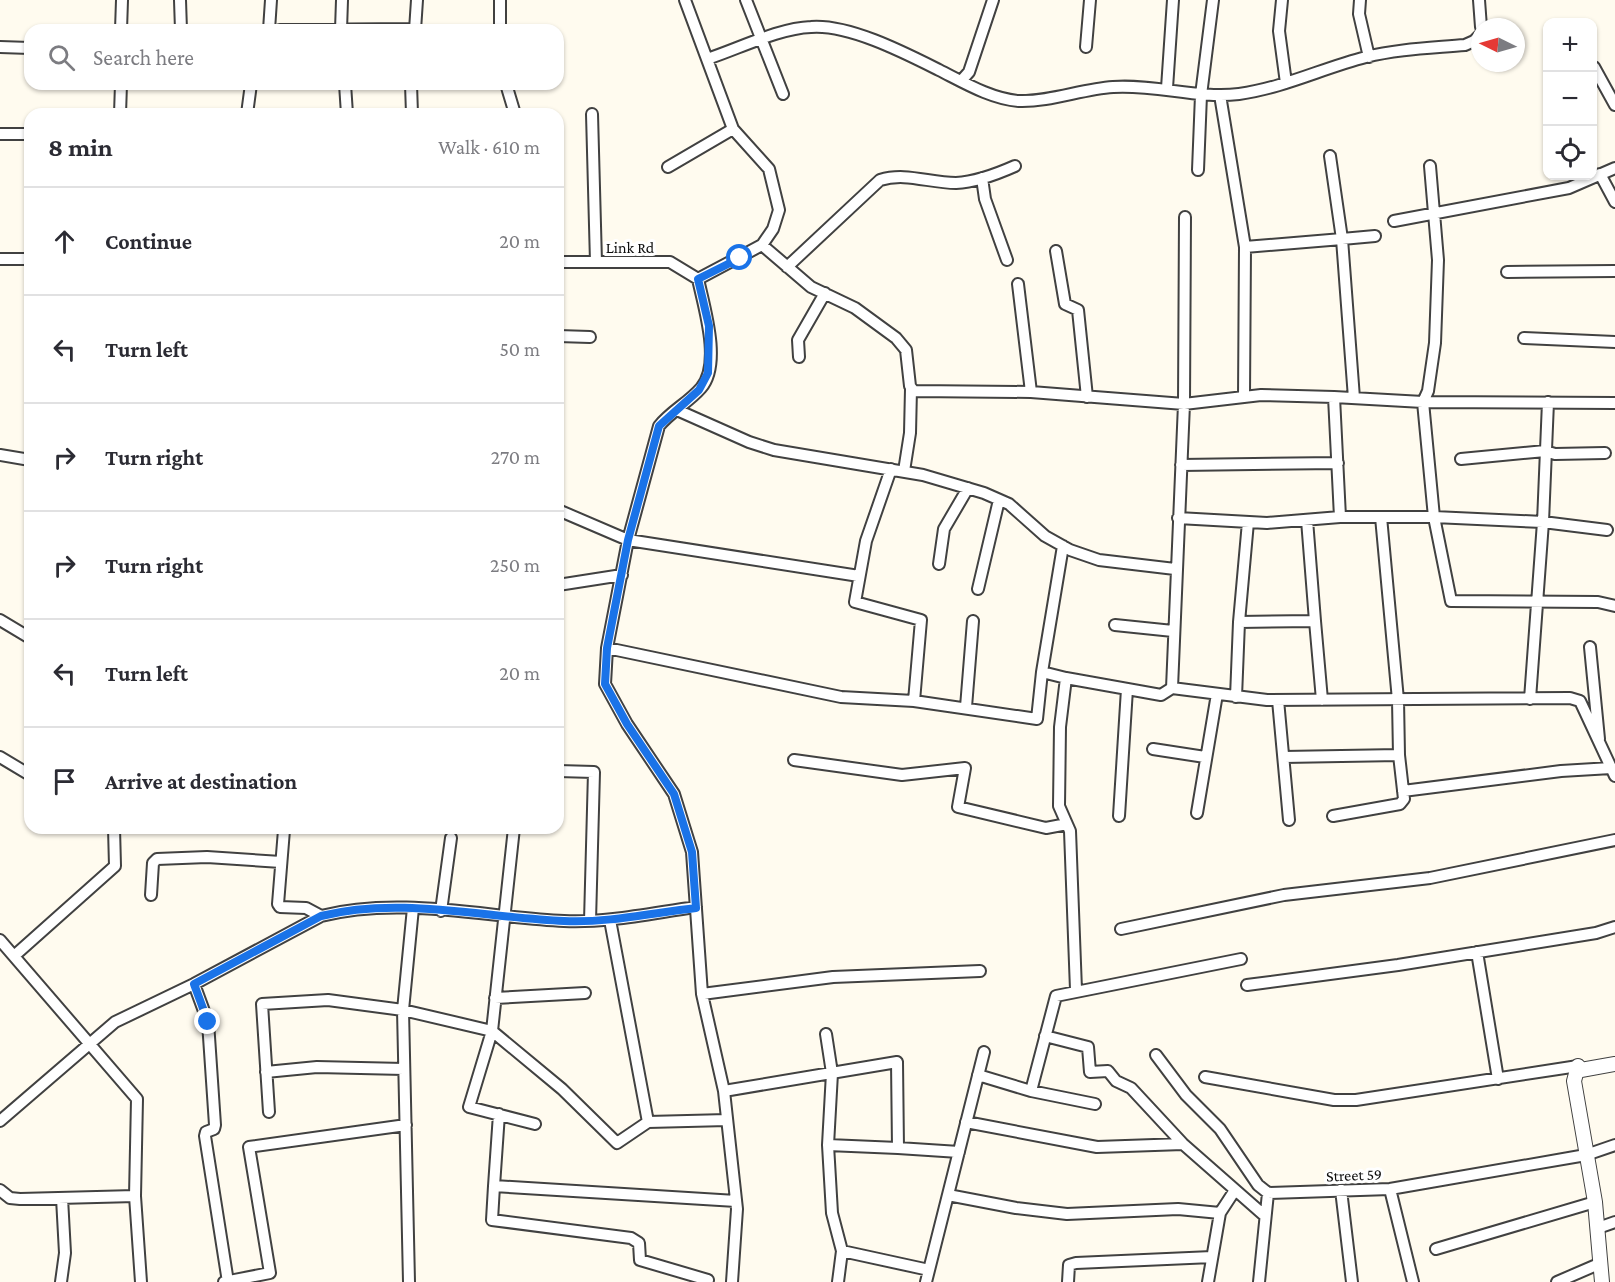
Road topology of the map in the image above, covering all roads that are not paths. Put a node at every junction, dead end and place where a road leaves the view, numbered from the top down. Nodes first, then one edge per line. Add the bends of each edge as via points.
1 (122, 0) edge
2 (180, 0) edge
3 (271, 0) edge
4 (342, 0) edge
5 (417, 0) edge
6 (500, 0) edge
7 (685, 0) edge
8 (746, 0) edge
9 (993, 0) edge
10 (1090, 0) edge
11 (1173, 0) edge
12 (1213, 0) edge
13 (1282, 0) edge
14 (1360, 0) edge
15 (1479, 0) edge
16 (1480, 18) edge
17 (122, 24) edge
18 (181, 24) edge
19 (269, 24) edge
20 (341, 24) edge
21 (415, 24) edge
22 (500, 24) edge
23 (762, 40) junction
24 (1471, 42) edge
25 (0, 47) edge
26 (1086, 47) dead end
27 (24, 48) edge
28 (1369, 57) junction
29 (707, 59) junction
30 (1597, 72) edge
31 (962, 81) junction
32 (1286, 83) junction
33 (1167, 88) junction
34 (121, 90) edge
35 (250, 90) edge
36 (345, 90) edge
37 (411, 90) edge
38 (508, 90) edge
39 (783, 94) dead end
40 (1220, 95) junction
41 (1201, 96) junction
42 (1615, 105) edge
43 (120, 108) edge
44 (248, 108) edge
45 (347, 108) edge
46 (412, 108) edge
47 (512, 108) edge
48 (592, 114) dead end
49 (733, 129) junction
50 (0, 134) edge
51 (24, 134) edge
52 (1330, 156) dead end
53 (1015, 166) dead end
54 (1430, 166) dead end
55 (668, 167) dead end
56 (1615, 168) edge
57 (1198, 170) dead end
58 (1600, 174) junction
59 (982, 178) junction
60 (1615, 202) edge
61 (1435, 214) junction
62 (1185, 217) dead end
63 (1394, 221) dead end
64 (1375, 236) dead end
65 (1342, 240) junction
66 (762, 245) junction
67 (1245, 247) junction
68 (1056, 251) dead end
69 (0, 259) edge
70 (24, 259) edge
71 (1007, 260) dead end
72 (564, 262) edge
73 (596, 262) junction
74 (787, 267) junction
75 (1615, 271) edge
76 (1508, 272) dead end
77 (698, 279) junction
78 (1018, 284) dead end
79 (825, 293) junction
80 (564, 336) edge
81 (590, 337) dead end
82 (1524, 338) dead end
83 (1615, 342) edge
84 (799, 357) dead end
85 (911, 389) junction
86 (1031, 392) junction
87 (1244, 397) junction
88 (1335, 397) junction
89 (1087, 398) junction
90 (1354, 398) junction
91 (1423, 402) junction
92 (1548, 402) junction
93 (1615, 402) edge
94 (1184, 404) junction
95 (677, 410) junction
96 (1545, 451) junction
97 (1605, 453) dead end
98 (0, 455) edge
99 (24, 459) edge
100 (1461, 459) dead end
101 (1338, 463) junction
102 (1181, 465) junction
103 (891, 469) junction
104 (904, 471) junction
105 (968, 488) junction
106 (999, 500) junction
107 (564, 513) edge
108 (1381, 517) junction
109 (1434, 517) junction
110 (1178, 518) junction
111 (1340, 518) junction
112 (1307, 520) junction
113 (1248, 522) junction
114 (1543, 522) junction
115 (1607, 530) dead end
116 (628, 540) junction
117 (1063, 546) junction
118 (939, 564) dead end
119 (1175, 569) junction
120 (622, 575) junction
121 (860, 576) junction
122 (564, 584) edge
123 (978, 589) dead end
124 (1537, 601) junction
125 (1615, 606) edge
126 (0, 620) edge
127 (973, 621) dead end
128 (1315, 621) junction
129 (1239, 622) junction
130 (1115, 625) dead end
131 (1173, 631) junction
132 (24, 634) edge
133 (1590, 647) dead end
134 (607, 648) junction
135 (1042, 672) junction
136 (1066, 678) junction
137 (1172, 688) junction
138 (1127, 689) junction
139 (1217, 694) junction
140 (1236, 697) junction
141 (1530, 699) junction
142 (1278, 700) junction
143 (1322, 700) junction
144 (1398, 700) junction
145 (915, 701) junction
146 (966, 707) junction
147 (1600, 746) junction
148 (1153, 748) dead end
149 (1399, 755) junction
150 (0, 757) edge
151 (1205, 757) junction
152 (1284, 757) junction
153 (794, 760) dead end
154 (24, 771) edge
155 (564, 771) edge
156 (1613, 772) edge
157 (1403, 791) junction
158 (1197, 813) dead end
159 (1119, 816) dead end
160 (1333, 816) dead end
161 (1289, 820) dead end
162 (1067, 824) junction
163 (114, 834) edge
164 (284, 834) edge
165 (513, 834) edge
166 (451, 838) dead end
167 (1615, 840) edge
168 (281, 862) junction
169 (151, 895) dead end
170 (413, 908) junction
171 (696, 908) junction
172 (441, 910) junction
173 (321, 916) junction
174 (505, 917) junction
175 (610, 920) junction
176 (590, 921) junction
177 (1615, 927) edge
178 (1121, 929) dead end
179 (0, 940) edge
180 (1477, 952) junction
181 (14, 956) junction
182 (1241, 959) dead end
183 (980, 970) dead end
184 (194, 984) junction
185 (1247, 985) dead end
186 (1076, 990) junction
187 (585, 993) dead end
188 (702, 994) junction
189 (495, 998) junction
190 (403, 1010) junction
191 (492, 1031) junction
192 (826, 1034) dead end
193 (1045, 1036) junction
194 (89, 1043) junction
195 (984, 1052) dead end
196 (1156, 1055) dead end
197 (1615, 1064) edge
198 (1578, 1066) junction
199 (404, 1069) junction
200 (266, 1072) junction
201 (832, 1073) junction
202 (978, 1076) junction
203 (1205, 1077) dead end
204 (1498, 1079) junction
205 (724, 1091) junction
206 (1031, 1091) junction
207 (1095, 1104) dead end
208 (269, 1112) dead end
209 (499, 1114) junction
210 (727, 1120) junction
211 (0, 1121) edge
212 (648, 1122) junction
213 (966, 1122) junction
214 (535, 1124) dead end
215 (406, 1125) junction
216 (1183, 1143) junction
217 (828, 1145) junction
218 (1615, 1146) edge
219 (898, 1148) junction
220 (959, 1152) junction
221 (1586, 1155) junction
222 (494, 1186) junction
223 (1390, 1189) junction
224 (0, 1190) edge
225 (1235, 1190) junction
226 (1341, 1190) junction
227 (1268, 1193) junction
228 (948, 1195) junction
229 (135, 1196) junction
230 (62, 1198) junction
231 (736, 1201) junction
232 (1595, 1203) junction
233 (1220, 1213) junction
234 (1265, 1216) junction
235 (1615, 1222) edge
236 (1598, 1228) junction
237 (1436, 1249) dead end
238 (842, 1251) junction
239 (1212, 1257) junction
240 (1601, 1263) junction
241 (929, 1270) junction
242 (708, 1280) dead end
243 (61, 1282) edge
244 (141, 1282) edge
245 (226, 1282) edge
246 (409, 1282) edge
247 (732, 1282) edge
248 (838, 1282) edge
249 (926, 1282) edge
250 (1068, 1282) edge
251 (1208, 1282) edge
252 (1259, 1282) edge
253 (1352, 1282) edge
254 (1413, 1282) edge
255 (1557, 1282) edge
256 (1602, 1282) edge

1 - 17 street
2 - 18 street
3 - 19 street
4 - 20 street
5 - 21 street
6 - 22 street
7 - 29 street
8 - 23 street
9 - 31 street via 969,72
10 - 26 street
11 - 33 street
12 - 41 street
13 - 32 street via 1280,31
14 - 28 street via 1359,14
15 - 16 street
23 - 29 street
23 - 31 street via 812,26 843,31 912,56
23 - 39 street
24 - 28 street
25 - 27 street
28 - 32 street
29 - 49 street
30 - 42 street
31 - 33 street via 1020,101 1114,87
32 - 40 street
33 - 41 street
34 - 43 street
35 - 44 street
36 - 45 street
37 - 46 street
38 - 47 street
40 - 41 street
40 - 67 street
41 - 57 street
48 - 73 street
49 - 55 street
49 - 66 street via 769,169 779,210
50 - 51 street
52 - 65 street
53 - 59 street
54 - 61 street
56 - 58 street
58 - 60 street
58 - 61 street via 1569,188
59 - 71 street via 985,199
59 - 74 street via 953,183 907,176 880,180
61 - 63 street
61 - 91 street via 1435,343
62 - 94 street
64 - 65 street
65 - 67 street
65 - 90 street
66 - 74 street
66 - 77 street
67 - 87 street
68 - 89 street via 1065,303 1078,310
69 - 70 street
72 - 73 street, Link Rd
73 - 77 street, Link Rd via 670,262
74 - 79 street
75 - 76 street
77 - 95 street via 709,326 708,373 699,390
78 - 86 street
79 - 84 street via 798,340
79 - 85 street via 855,308 896,338 906,350
80 - 81 street
82 - 83 street
85 - 86 street
85 - 104 street
86 - 89 street
87 - 88 street
87 - 94 street
88 - 90 street
88 - 101 street
89 - 94 street
90 - 91 street
91 - 92 street
91 - 109 street
92 - 93 street
92 - 96 street
94 - 102 street
95 - 103 street via 774,450
95 - 116 street via 659,426
96 - 97 street
96 - 100 street
96 - 114 street
98 - 99 street
101 - 102 street
101 - 111 street
102 - 110 street
103 - 104 street
103 - 121 street via 866,542
104 - 105 street
105 - 106 street
105 - 118 street via 945,529
106 - 117 street
106 - 123 street
107 - 116 street
108 - 109 street
108 - 111 street
108 - 144 street
109 - 114 street
109 - 124 street via 1451,601
110 - 113 street
110 - 119 street
111 - 112 street
112 - 113 street
112 - 128 street
113 - 129 street
114 - 115 street
114 - 124 street
116 - 120 street
116 - 121 street
117 - 119 street via 1099,560
117 - 135 street
119 - 131 street
120 - 122 street
120 - 134 street
121 - 145 street via 855,602 921,620
124 - 125 street
124 - 141 street
126 - 132 street
127 - 146 street
128 - 129 street
128 - 143 street
129 - 140 street
130 - 131 street
131 - 137 street
133 - 147 street
134 - 145 street via 809,692
134 - 171 street via 605,684 674,794 692,852
135 - 136 street
135 - 146 street via 1037,718
136 - 138 street
136 - 162 street via 1060,727 1059,806
137 - 138 street via 1161,695
137 - 139 street
138 - 159 street
139 - 140 street
139 - 151 street
140 - 142 street
141 - 144 street
141 - 147 street via 1580,701
142 - 143 street
142 - 152 street
143 - 144 street
144 - 149 street
145 - 146 street
147 - 156 street
148 - 151 street
149 - 152 street
149 - 157 street
150 - 154 street
151 - 158 street
152 - 161 street
153 - 162 street via 902,775 965,768 958,807 1046,828
155 - 176 street via 594,772
156 - 157 street via 1561,771
157 - 160 street via 1400,804
162 - 186 street
163 - 181 street via 115,866
164 - 168 street
165 - 174 street
166 - 172 street
167 - 178 street via 1430,878 1284,895
168 - 169 street via 207,857 157,859 153,863
168 - 173 street via 280,907 306,908
170 - 172 street
170 - 173 street via 341,911
170 - 190 street
171 - 175 street
171 - 188 street
172 - 174 street
173 - 184 street
174 - 176 street
174 - 189 street
175 - 176 street
175 - 212 street
177 - 180 street
179 - 181 street
180 - 185 street
180 - 204 street
181 - 194 street
182 - 186 street
183 - 188 street via 833,977
184 - 194 street via 115,1022
184 - 245 street via 208,1022 215,1125 205,1136
186 - 193 street via 1056,996
187 - 189 street
188 - 205 street
189 - 191 street
190 - 191 street
190 - 199 street
190 - 200 street via 328,1000 265,1003 260,1008
191 - 209 street via 469,1107
191 - 212 street via 617,1143
192 - 201 street
193 - 206 street
193 - 216 street via 1088,1047 1090,1072 1108,1071 1116,1081 1131,1088
194 - 211 street
194 - 229 street via 137,1099
195 - 202 street
196 - 227 street
197 - 198 street via 1581,1070
198 - 204 street
198 - 221 street via 1574,1089
199 - 200 street via 317,1067
199 - 215 street
200 - 208 street
201 - 205 street
201 - 217 street
201 - 219 street via 897,1062
202 - 206 street
202 - 213 street
203 - 204 street via 1334,1100 1372,1099
205 - 210 street
206 - 207 street
209 - 214 street
209 - 222 street
210 - 212 street
210 - 231 street
213 - 216 street via 1097,1148
213 - 220 street
215 - 245 street via 249,1147 270,1273
215 - 246 street
216 - 225 street
217 - 219 street
217 - 238 street via 832,1213
218 - 221 street, Street 59
219 - 220 street
220 - 228 street
221 - 223 street, Street 59
221 - 232 street
222 - 231 street
222 - 242 street via 492,1220 632,1238 639,1243 640,1260
223 - 226 street, Street 59
223 - 254 street
224 - 230 street via 10,1198
225 - 233 street
225 - 234 street
226 - 227 street, Street 59
226 - 253 street
227 - 234 street
228 - 233 street via 1067,1215 1178,1209
228 - 241 street
229 - 230 street
229 - 244 street
230 - 243 street via 65,1253
231 - 247 street
232 - 236 street
232 - 237 street
233 - 239 street
234 - 252 street
235 - 236 street
236 - 240 street
238 - 241 street
238 - 248 street
239 - 250 street via 1076,1263 1067,1269
239 - 251 street
240 - 255 street
240 - 256 street
241 - 249 street

